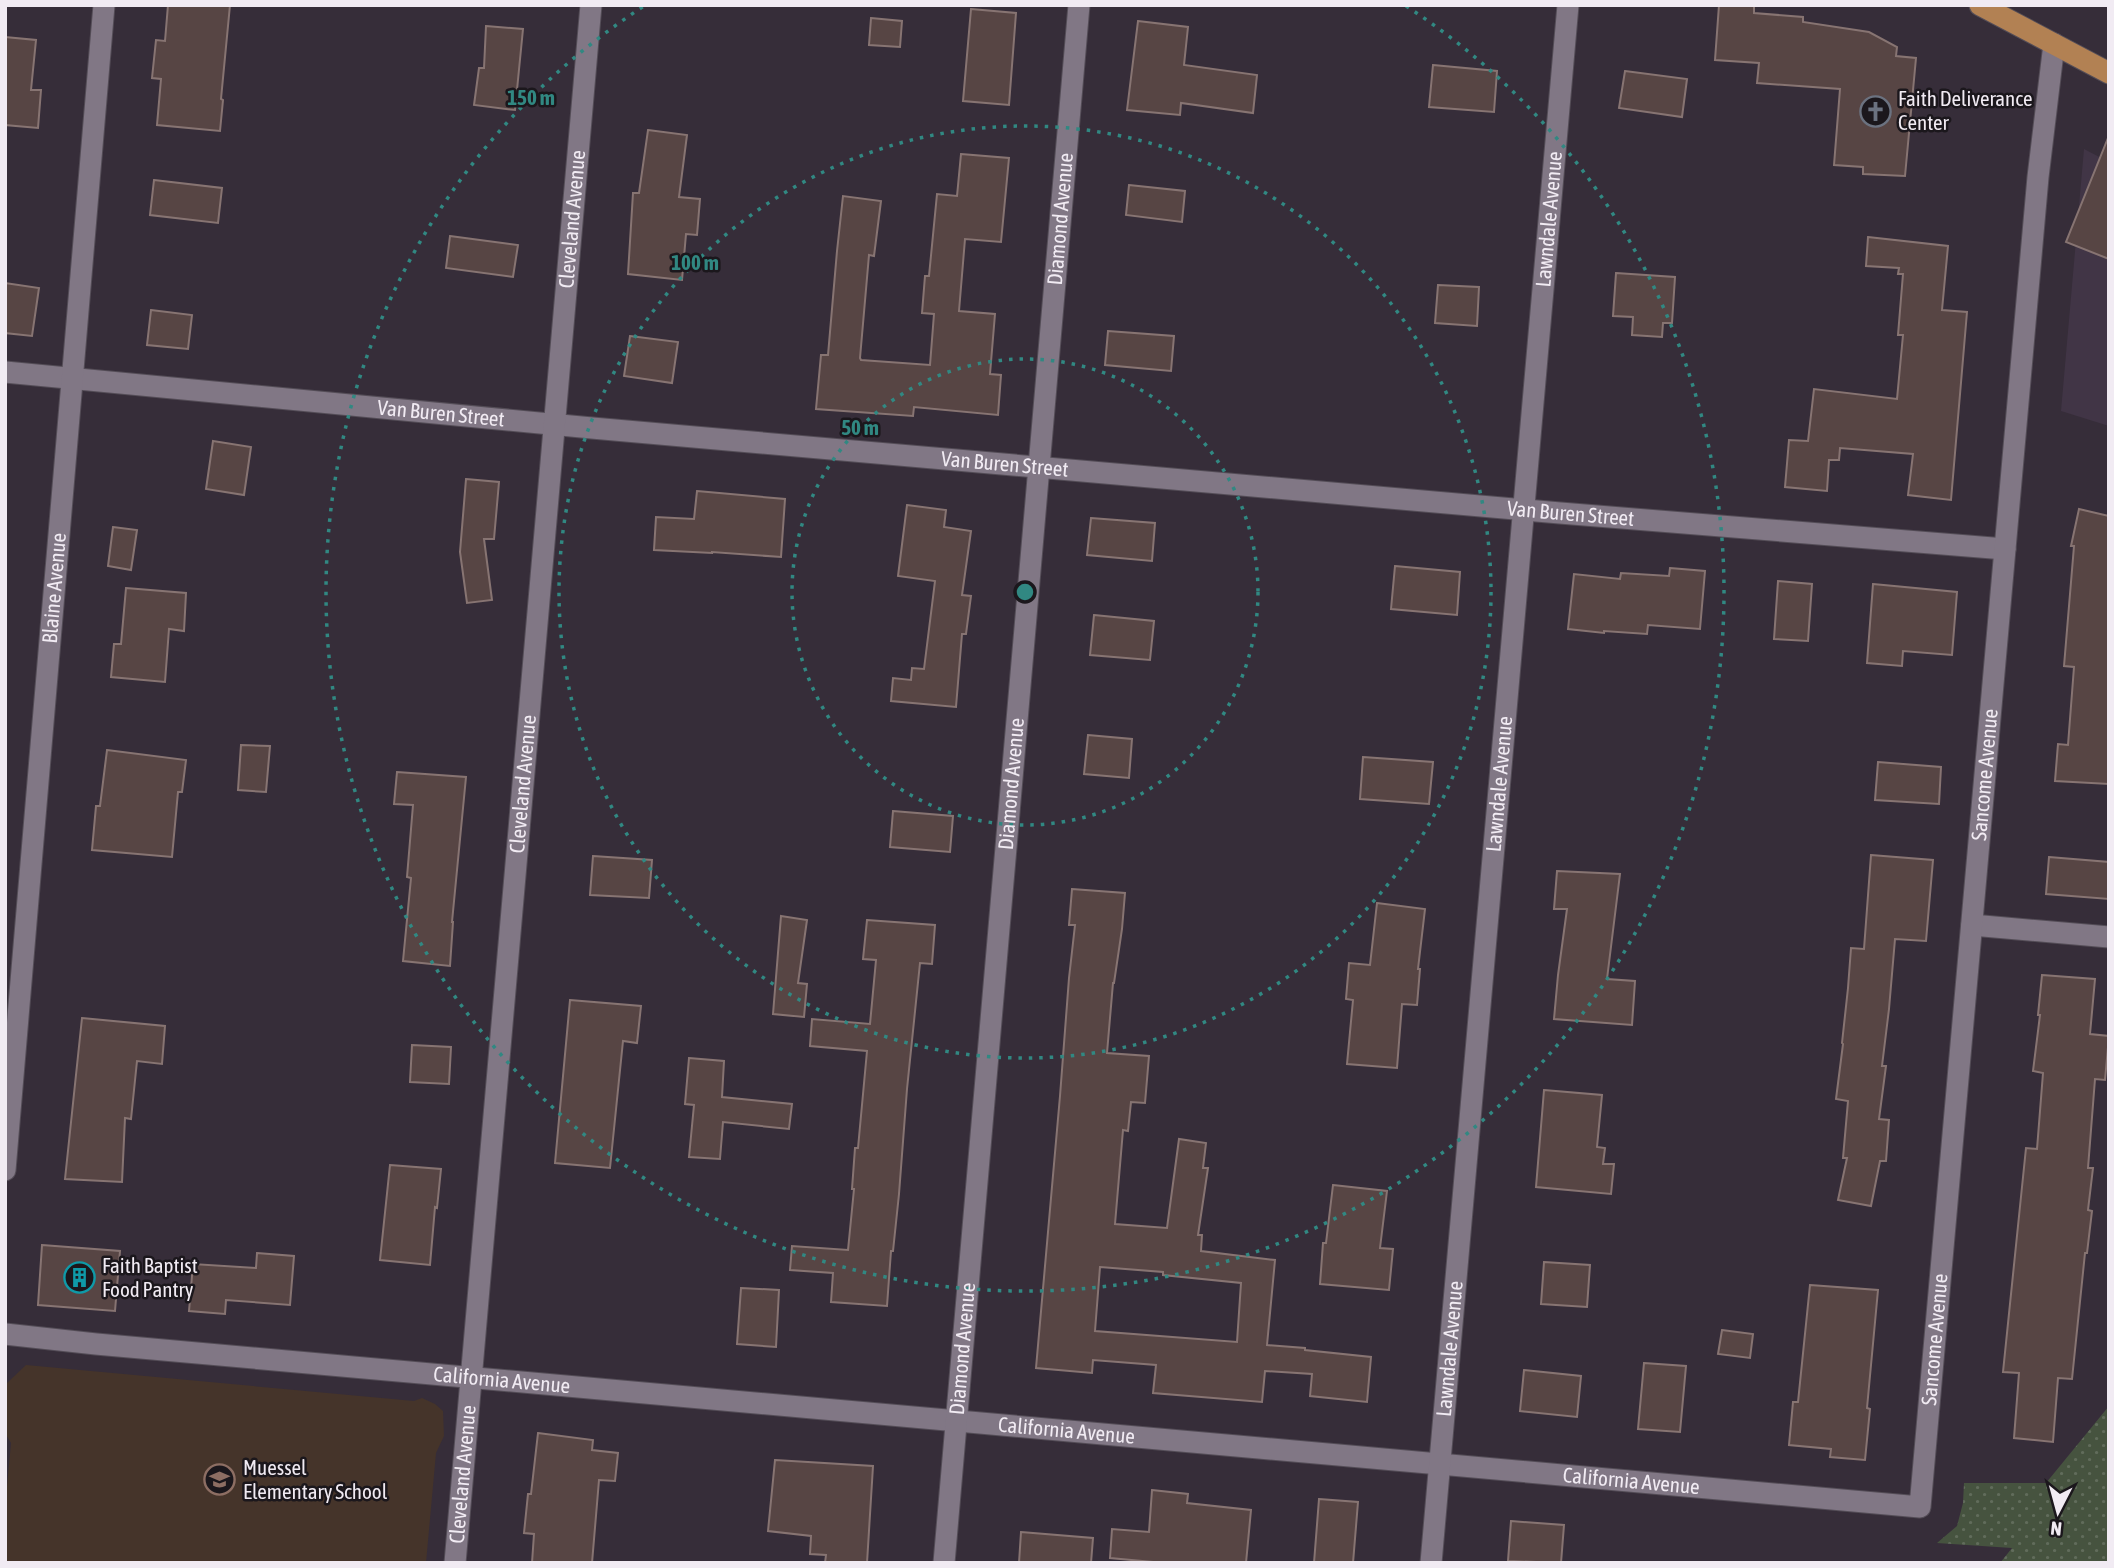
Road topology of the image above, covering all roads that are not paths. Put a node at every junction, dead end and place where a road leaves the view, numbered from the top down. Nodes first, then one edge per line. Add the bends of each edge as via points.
1 (104, 5) edge
2 (591, 5) edge
3 (1079, 5) edge
4 (1567, 5) edge
5 (1989, 7) edge
6 (2054, 44) junction
7 (2109, 73) edge
8 (5, 372) edge
9 (72, 377) junction
10 (555, 425) junction
11 (1039, 467) junction
12 (1523, 510) junction
13 (2005, 549) junction
14 (1972, 925) junction
15 (2109, 937) edge
16 (5, 1170) edge
17 (5, 1334) edge
18 (471, 1378) junction
19 (956, 1421) junction
20 (1440, 1464) junction
21 (1920, 1507) joint
22 (455, 1563) edge
23 (944, 1563) edge
24 (1431, 1563) edge

1 - 9 street, Blaine Avenue
2 - 10 street, Cleveland Avenue
3 - 11 street, Diamond Avenue
4 - 12 street, Lawndale Avenue
5 - 6 main road
6 - 7 main road
6 - 13 street, Sancome Avenue
8 - 9 street, Van Buren Street
9 - 10 street, Van Buren Street
9 - 16 street, Blaine Avenue
10 - 11 street, Van Buren Street
10 - 18 street, Cleveland Avenue
11 - 12 street, Van Buren Street
11 - 19 street, Diamond Avenue
12 - 13 street, Van Buren Street
12 - 20 street, Lawndale Avenue
13 - 14 street, Sancome Avenue
14 - 15 street
14 - 21 street, Sancome Avenue
17 - 18 street, California Avenue
18 - 19 street, California Avenue
18 - 22 street, Cleveland Avenue
19 - 20 street, California Avenue
19 - 23 street, Diamond Avenue
20 - 21 street, California Avenue
20 - 24 street, Lawndale Avenue

